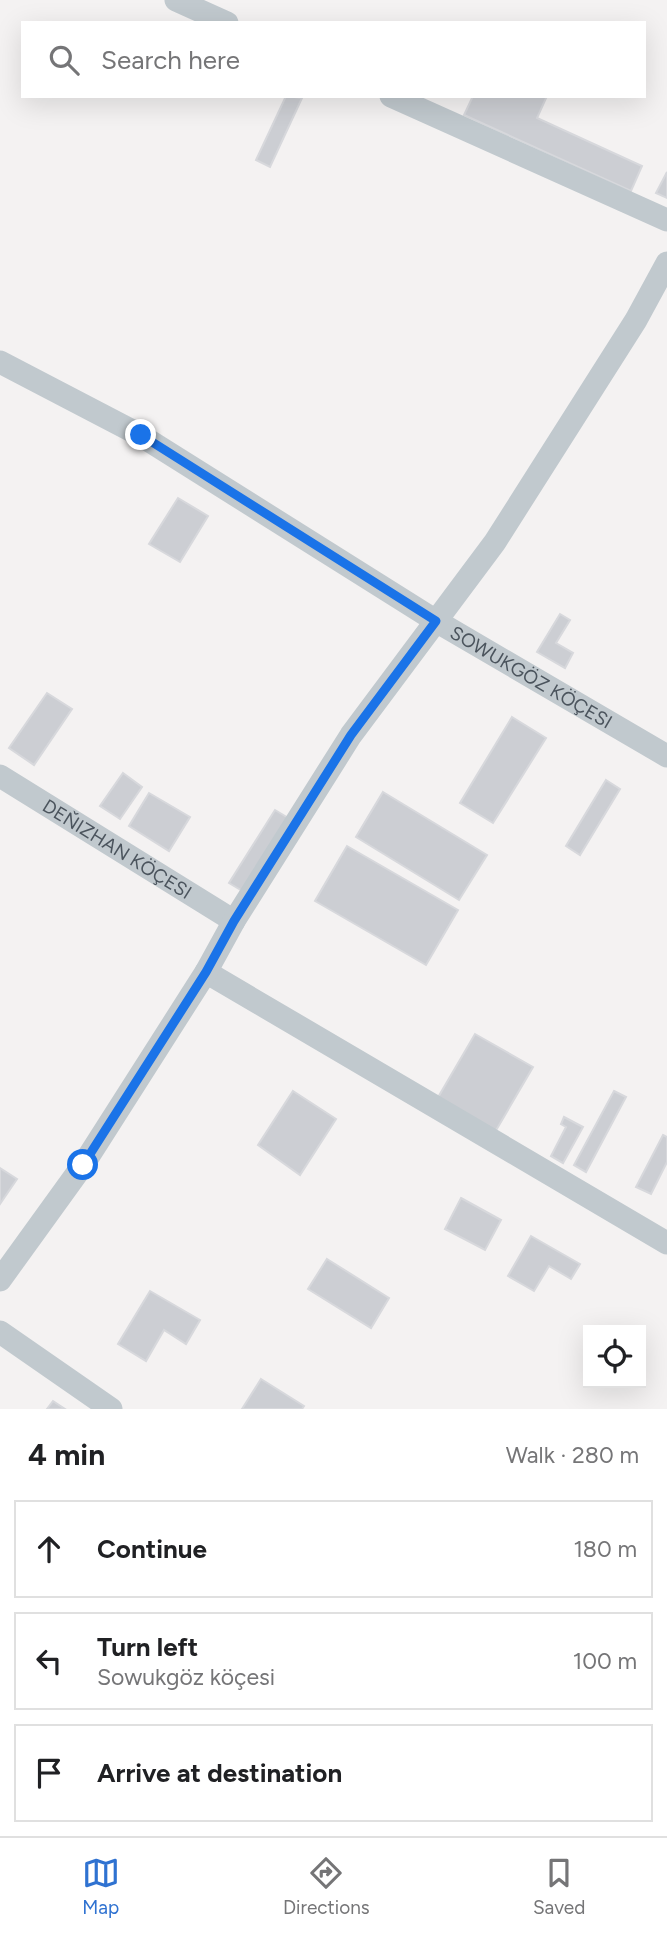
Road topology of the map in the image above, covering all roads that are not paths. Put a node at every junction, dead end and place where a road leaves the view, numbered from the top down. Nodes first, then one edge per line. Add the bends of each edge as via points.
1 (176, 0) edge
2 (223, 21) edge
3 (395, 98) edge
4 (667, 220) edge
5 (667, 264) edge
6 (0, 362) edge
7 (436, 621) junction
8 (667, 756) edge
9 (0, 776) edge
10 (234, 921) junction
11 (206, 972) junction
12 (667, 1243) edge
13 (0, 1280) edge
14 (0, 1332) edge
15 (111, 1409) edge

1 - 2 street
3 - 4 street
5 - 7 street via 495,542
6 - 7 street, SOWUKGÖZ KÖÇESI via 141,435
7 - 8 street, SOWUKGÖZ KÖÇESI
7 - 10 street via 351,735
9 - 10 street, DEŇIZHAN KÖÇESI
10 - 11 street
11 - 12 street
11 - 13 street via 83,1165
14 - 15 street

